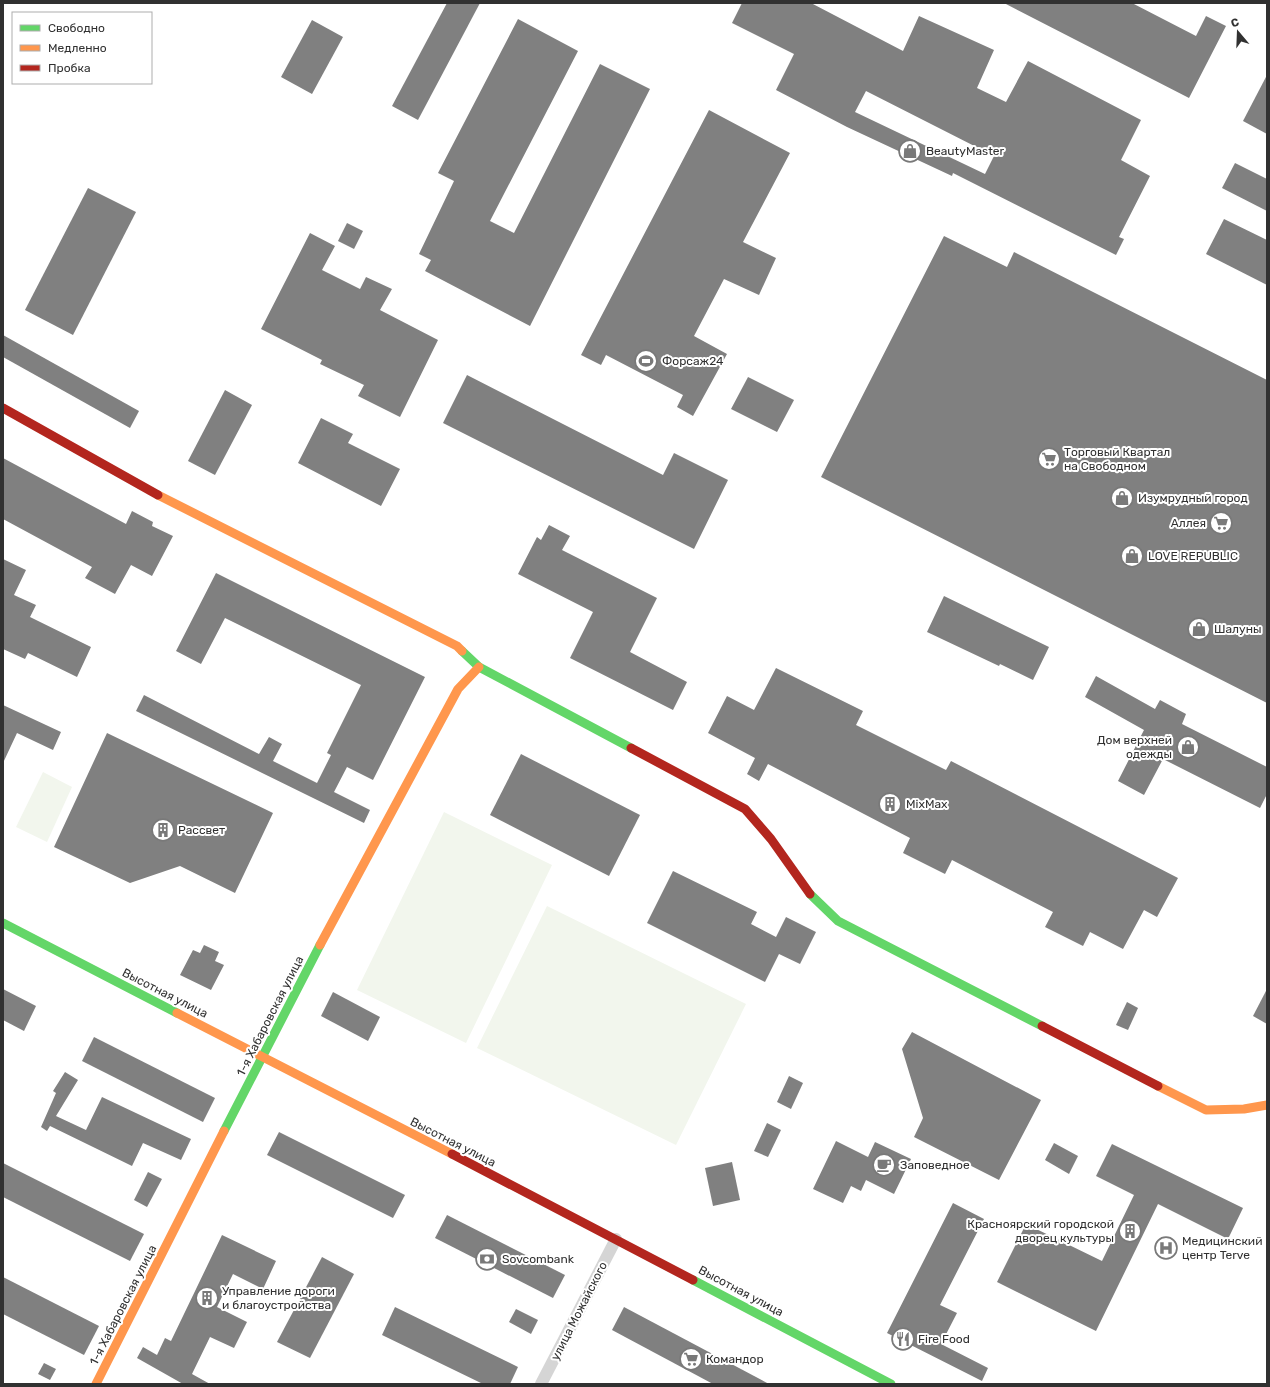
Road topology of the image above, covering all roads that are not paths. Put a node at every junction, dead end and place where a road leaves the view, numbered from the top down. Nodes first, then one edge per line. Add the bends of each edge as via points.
1 (3, 408) edge
2 (479, 667) junction
3 (3, 923) edge
4 (262, 1057) junction
5 (1267, 1105) edge
6 (616, 1239) junction
7 (96, 1384) edge
8 (541, 1384) edge
9 (891, 1384) edge

1 - 2 street via 153,492 457,646
2 - 4 street, 1-я Хабаровская улица via 458,689 283,1013
2 - 5 street via 745,809 771,839 810,894 838,921 1206,1110 1244,1109
3 - 4 street, Высотная улица
4 - 6 street, Высотная улица
4 - 7 street, 1-я Хабаровская улица
6 - 8 street, улица Можайского
6 - 9 street, Высотная улица

